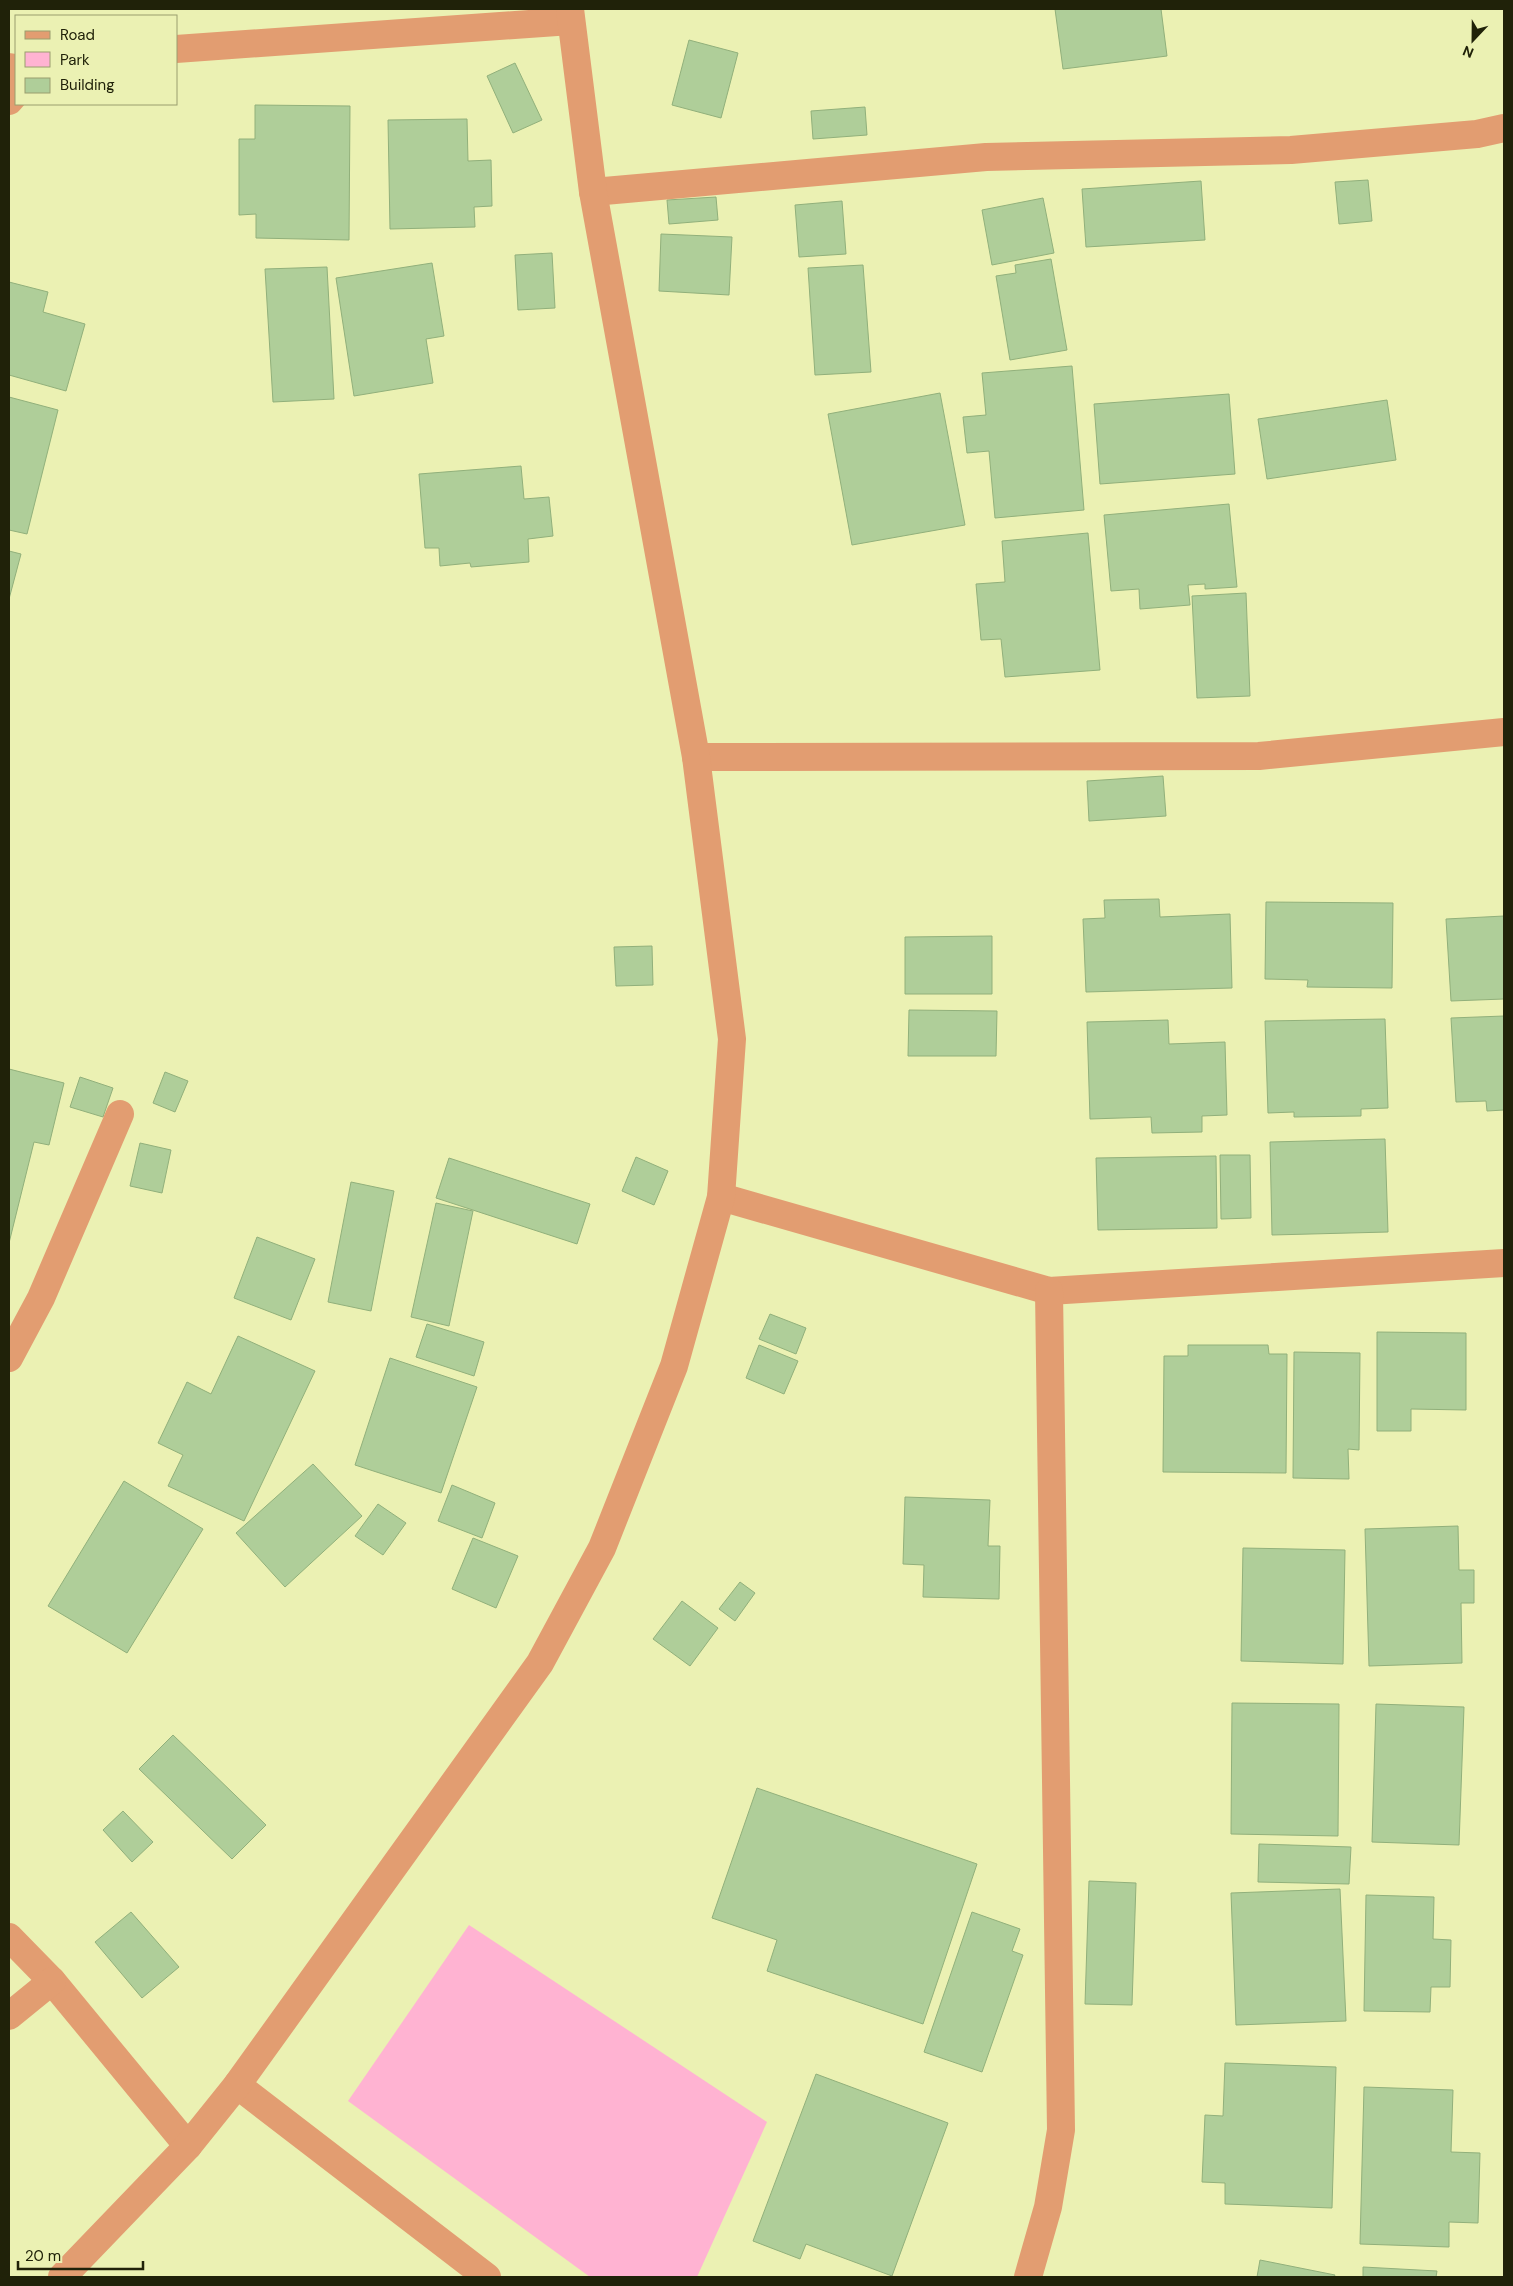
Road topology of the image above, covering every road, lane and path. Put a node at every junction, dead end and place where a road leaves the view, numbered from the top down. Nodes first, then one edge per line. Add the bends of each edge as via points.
1 (570, 15) edge
2 (178, 50) edge
3 (1504, 128) edge
4 (593, 192) junction
5 (1504, 732) edge
6 (696, 757) junction
7 (120, 1114) dead end
8 (721, 1197) junction
9 (1504, 1263) edge
10 (1049, 1291) junction
11 (9, 1358) edge
12 (9, 1938) edge
13 (52, 1980) junction
14 (9, 2016) edge
15 (237, 2085) junction
16 (188, 2146) junction
17 (62, 2277) edge
18 (487, 2277) edge
19 (1028, 2277) edge

1 - 2 street
1 - 4 street
3 - 4 street via 1477,134 1291,150 986,157
4 - 6 street
5 - 6 street via 1259,756
6 - 8 street via 732,1039
7 - 11 street via 41,1298
8 - 10 street
8 - 15 street via 674,1366 602,1548 540,1663
9 - 10 street
10 - 19 street via 1062,2130 1048,2207
12 - 13 street
13 - 14 street
13 - 16 street
15 - 16 street
15 - 18 street
16 - 17 street

